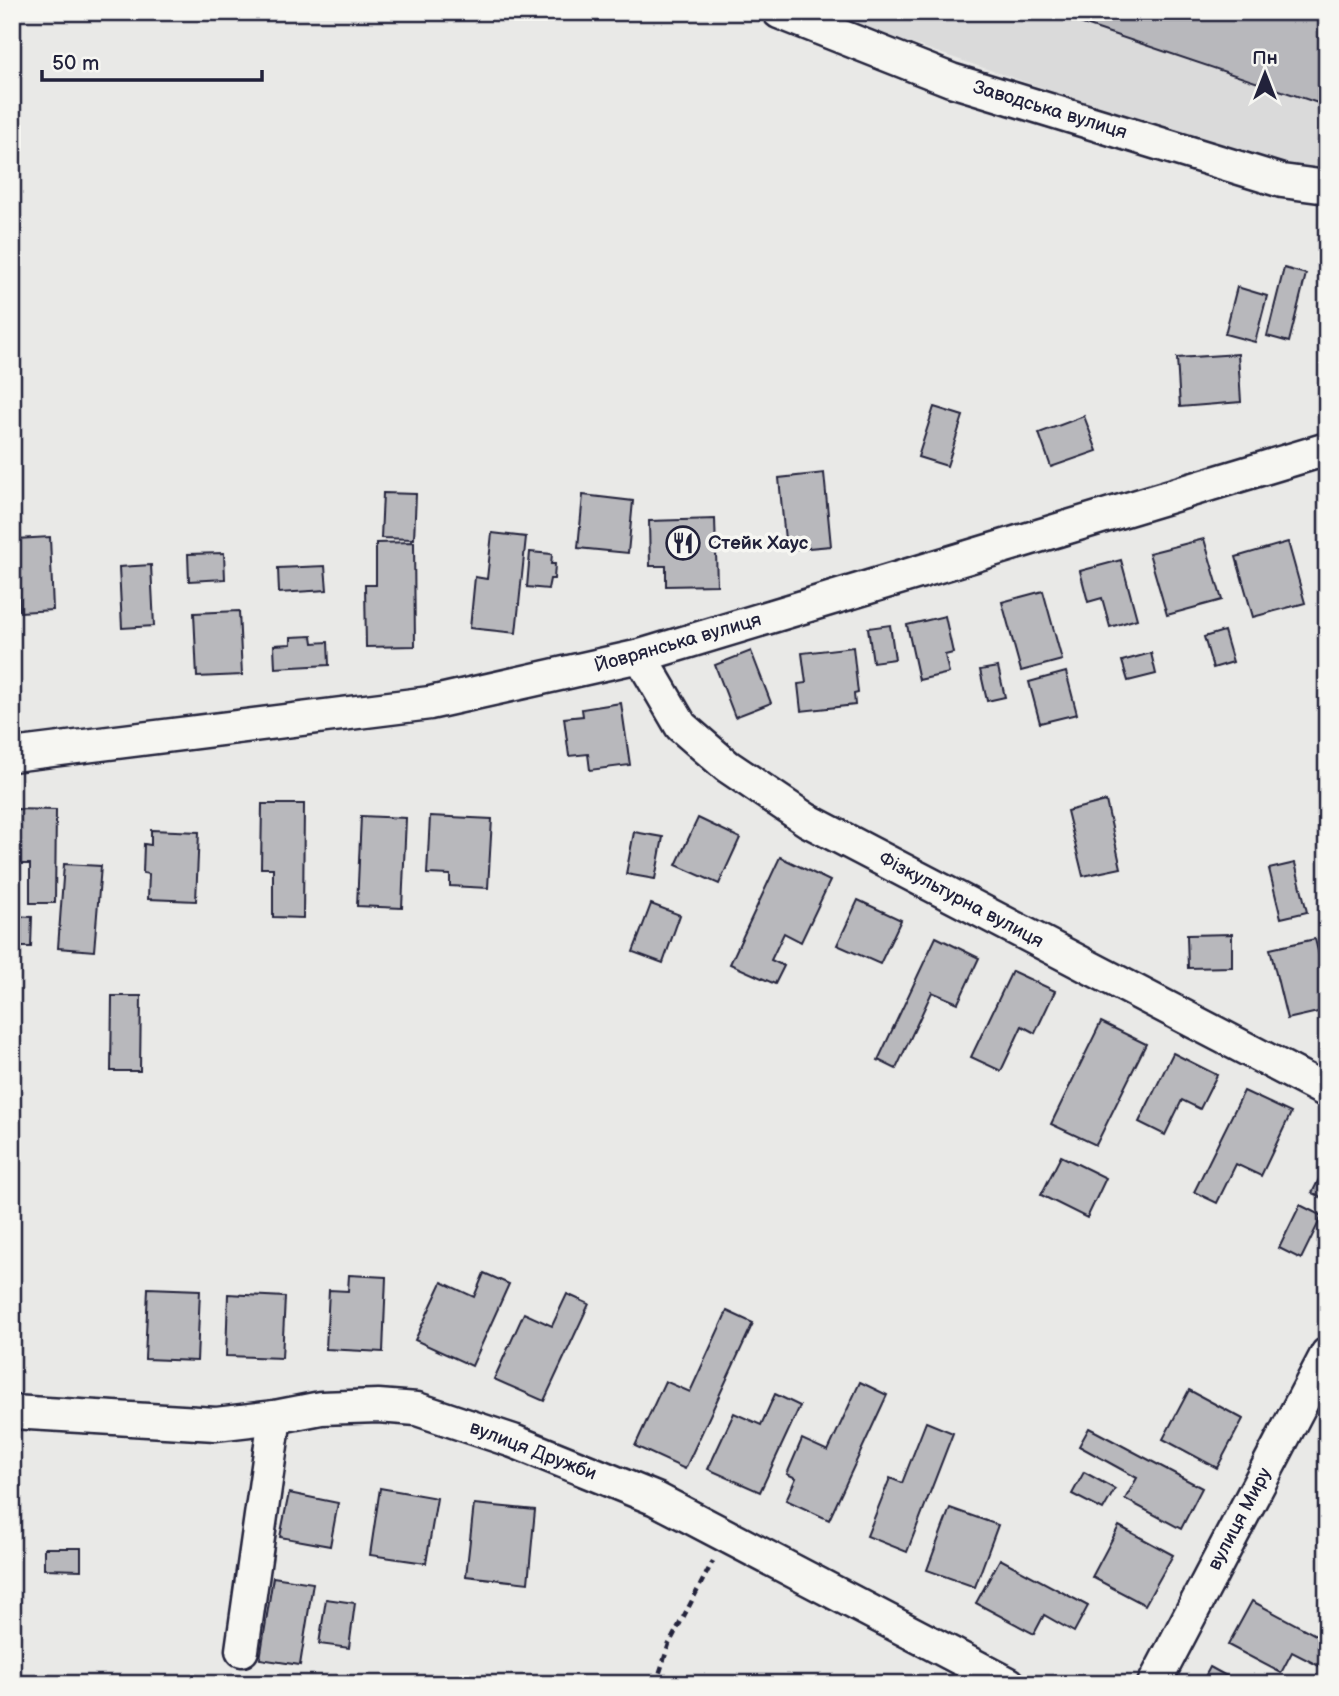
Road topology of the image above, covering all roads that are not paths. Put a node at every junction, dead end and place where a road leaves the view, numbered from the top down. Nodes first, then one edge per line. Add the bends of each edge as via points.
1 (779, 12) edge
2 (1327, 187) edge
3 (1327, 449) edge
4 (640, 656) junction
5 (12, 755) edge
6 (1327, 1091) edge
7 (1327, 1354) edge
8 (12, 1412) edge
9 (275, 1417) junction
10 (242, 1650) dead end
11 (1009, 1684) edge
12 (1154, 1684) edge

1 - 2 street, Заводська вулиця via 951,80 1282,181
3 - 4 street, Йоврянська вулиця
4 - 5 street, Йоврянська вулиця via 430,703
4 - 6 street, Фізкультурна вулиця via 681,726 727,766 807,820
7 - 12 street, вулиця Миру
8 - 9 street, вулиця Дружби via 216,1424
9 - 10 street
9 - 11 street, вулиця Дружби via 321,1408 417,1409 513,1441 656,1499

